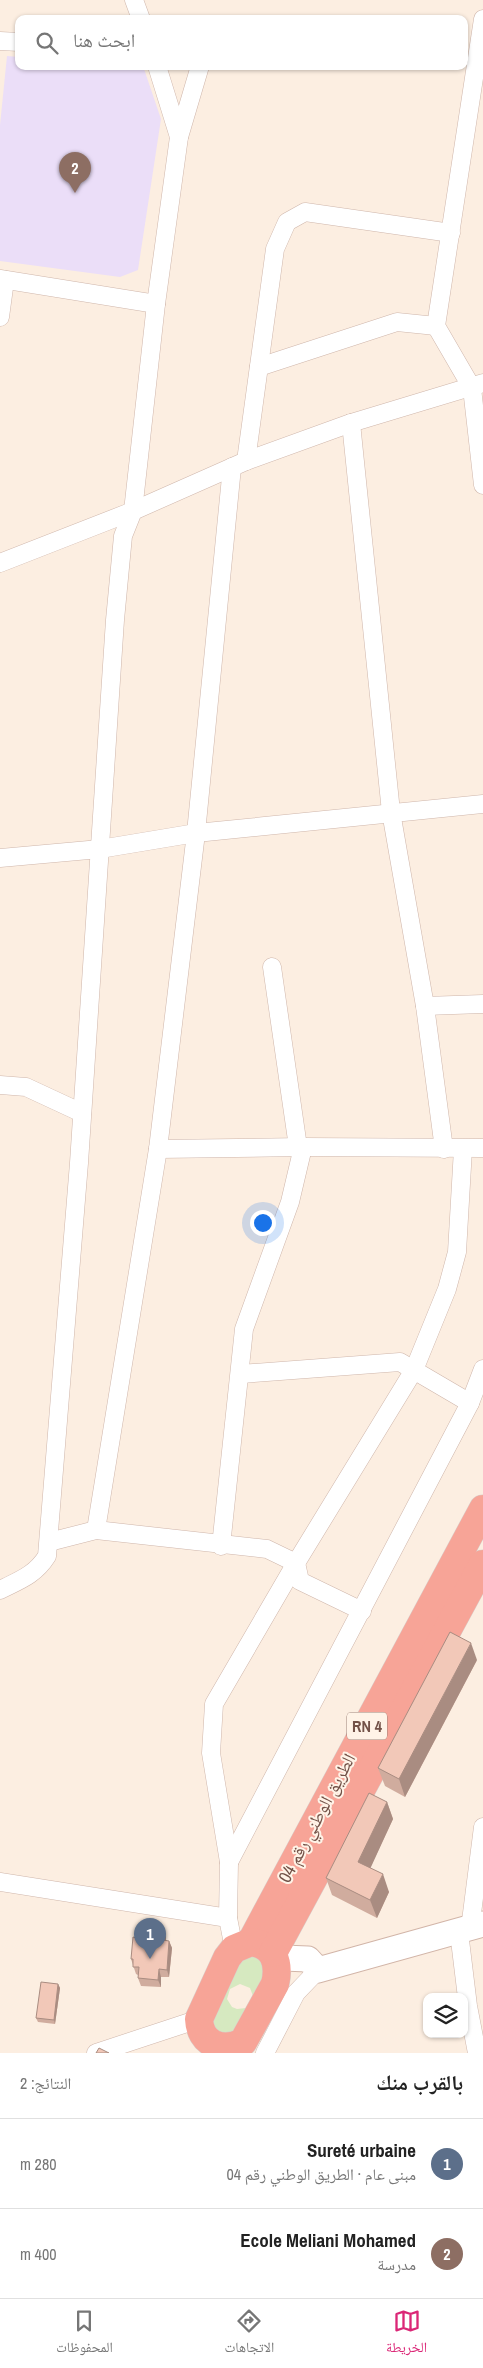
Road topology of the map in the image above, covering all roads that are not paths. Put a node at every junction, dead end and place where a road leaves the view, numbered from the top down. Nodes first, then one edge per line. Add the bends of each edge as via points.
1 (134, 0) edge
2 (140, 15) edge
3 (483, 19) edge
4 (0, 41) edge
5 (15, 42) edge
6 (470, 51) edge
7 (158, 70) edge
8 (199, 70) edge
9 (179, 137) junction
10 (451, 233) junction
11 (3, 280) edge
12 (156, 304) junction
13 (0, 318) edge
14 (436, 326) junction
15 (260, 367) junction
16 (477, 385) edge
17 (351, 423) junction
18 (239, 464) junction
19 (483, 485) edge
20 (133, 512) junction
21 (0, 563) edge
22 (483, 804) edge
23 (391, 812) junction
24 (196, 833) junction
25 (100, 849) junction
26 (0, 858) edge
27 (272, 967) dead end
28 (483, 1004) edge
29 (425, 1006) junction
30 (0, 1085) edge
31 (82, 1113) junction
32 (300, 1147) junction
33 (483, 1148) edge
34 (158, 1149) junction
35 (444, 1149) junction
36 (463, 1149) junction
37 (483, 1369) edge
38 (414, 1370) junction
39 (241, 1374) junction
40 (470, 1403) junction
41 (483, 1509) edge
42 (96, 1530) junction
43 (49, 1542) junction
44 (221, 1546) junction
45 (296, 1563) junction
46 (483, 1564) edge
47 (0, 1590) edge
48 (362, 1611) junction
49 (483, 1828) edge
50 (229, 1862) junction
51 (0, 1882) edge
52 (228, 1918) junction
53 (471, 1928) edge
54 (259, 1951) junction
55 (318, 1970) junction
56 (225, 2045) edge
57 (96, 2053) edge
58 (477, 2053) edge

1 - 2 street
3 - 6 street
4 - 5 street
6 - 10 street
7 - 9 street
8 - 9 street
9 - 12 street
10 - 14 street
10 - 15 street via 305,212 286,222 275,249
11 - 12 street
11 - 13 street
12 - 20 street
14 - 15 street via 397,322
14 - 16 street
15 - 18 street
16 - 17 street
16 - 19 street
17 - 18 street
17 - 23 street
18 - 20 street
18 - 24 street
20 - 21 street
20 - 25 street via 123,536 121,554
22 - 23 street
23 - 24 street
23 - 29 street
24 - 25 street
24 - 34 street
25 - 26 street
25 - 31 street
27 - 32 street
28 - 29 street
29 - 35 street
30 - 31 street via 26,1086
31 - 43 street
32 - 34 street
32 - 35 street
32 - 39 street via 290,1202 244,1329
33 - 36 street
34 - 42 street
35 - 36 street
36 - 38 street via 457,1252 447,1289
37 - 40 street
38 - 39 street via 400,1362
38 - 40 street
38 - 45 street
39 - 44 street
40 - 48 street
41 - 54 highway, الطريق الوطني رقم 04 / RN 4
42 - 43 street
42 - 44 street
43 - 47 street via 47,1556 41,1566 30,1576
44 - 45 street via 267,1549
45 - 48 street via 300,1580
45 - 50 street via 214,1704 211,1752
46 - 54 highway, الطريق الوطني رقم 04 / RN 4
48 - 50 street
49 - 53 street
50 - 52 street
51 - 52 street
52 - 54 street
53 - 55 street
53 - 58 street via 468,2006
54 - 55 street via 308,1959
54 - 56 highway, الطريق الوطني رقم 04 / RN 4 via 223,1966
54 - 56 highway, الطريق الوطني رقم 04 / RN 4 via 278,1973 274,1984
55 - 56 street via 296,1993
56 - 57 street

